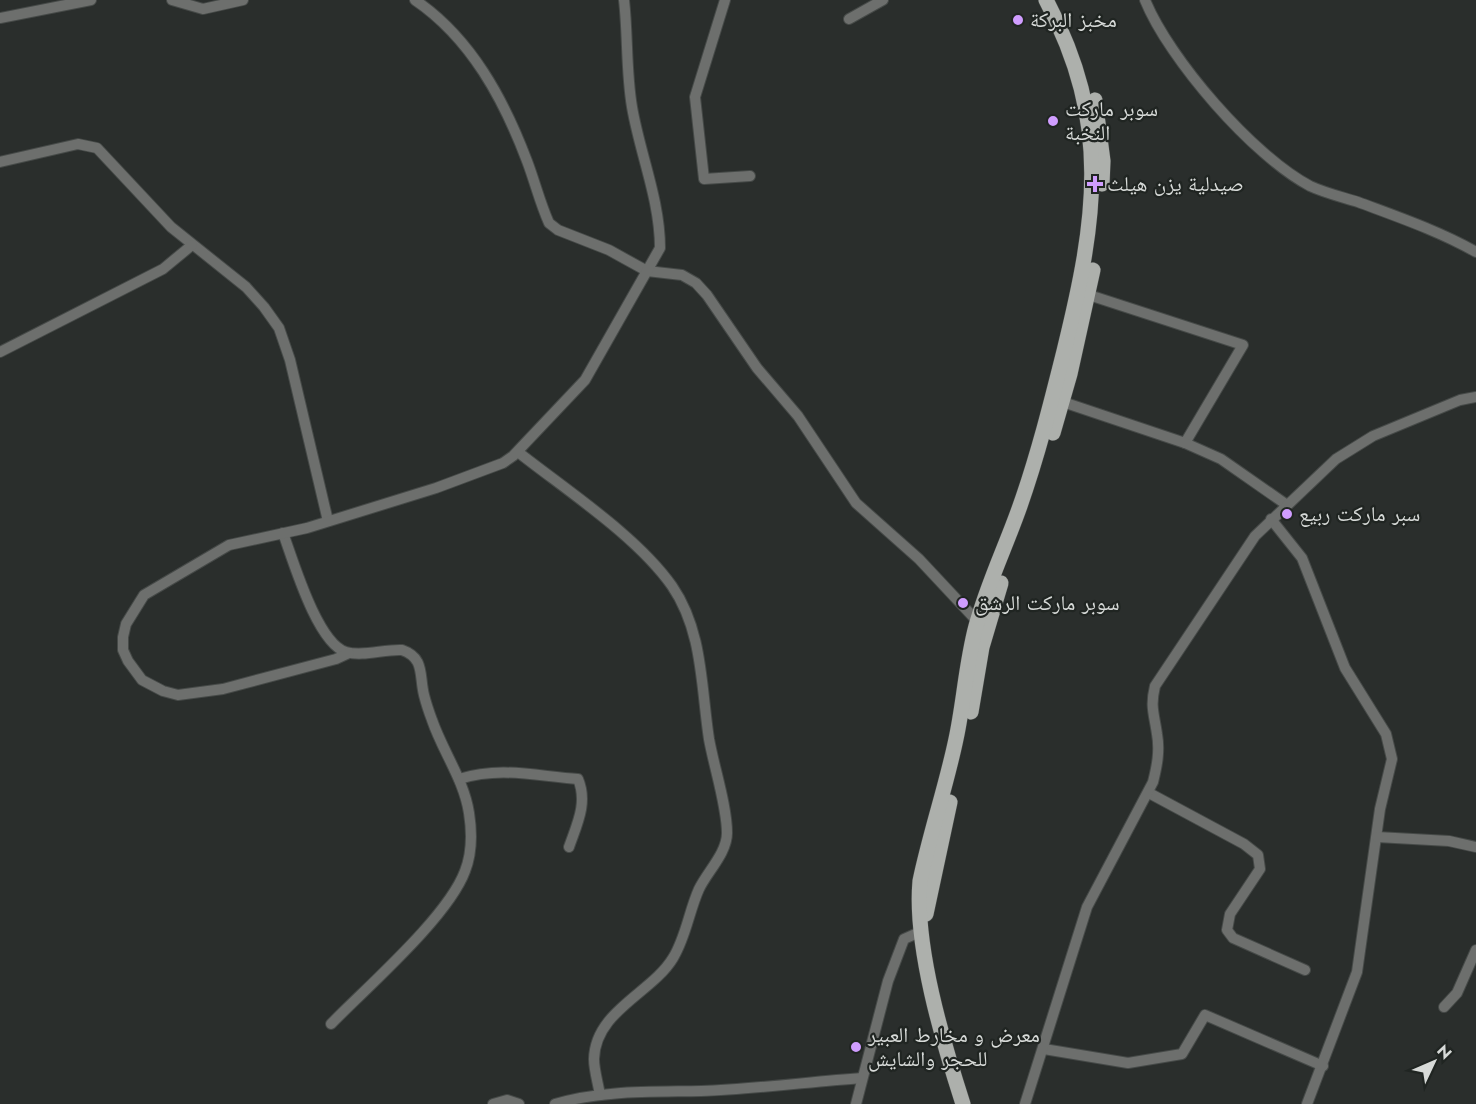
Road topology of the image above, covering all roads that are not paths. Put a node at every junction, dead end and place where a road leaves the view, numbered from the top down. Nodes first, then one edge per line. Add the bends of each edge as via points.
1 (91, 0) edge
2 (172, 0) edge
3 (243, 0) edge
4 (415, 0) edge
5 (624, 0) edge
6 (725, 0) edge
7 (883, 0) edge
8 (1046, 0) edge
9 (1056, 0) edge
10 (1145, 0) edge
11 (0, 18) edge
12 (849, 19) dead end
13 (0, 162) edge
14 (750, 176) dead end
15 (192, 245) junction
16 (1474, 248) edge
17 (647, 271) junction
18 (1089, 295) junction
19 (0, 352) edge
20 (1476, 397) edge
21 (1057, 400) junction
22 (1185, 443) junction
23 (518, 452) junction
24 (1287, 505) junction
25 (1271, 519) junction
26 (328, 521) junction
27 (283, 533) junction
28 (983, 623) junction
29 (349, 653) junction
30 (459, 778) junction
31 (1149, 793) junction
32 (1377, 837) junction
33 (569, 847) dead end
34 (1476, 847) edge
35 (922, 931) junction
36 (1476, 950) edge
37 (1305, 970) dead end
38 (1444, 1007) dead end
39 (331, 1024) dead end
40 (1044, 1049) junction
41 (1323, 1066) junction
42 (862, 1078) junction
43 (600, 1095) junction
44 (493, 1104) edge
45 (519, 1104) edge
46 (555, 1104) edge
47 (856, 1104) edge
48 (963, 1104) edge
49 (1024, 1104) edge
50 (1307, 1104) edge

1 - 11 street
2 - 3 street via 203,9
4 - 17 street via 445,25 486,76 508,114 549,223
5 - 17 street via 632,105 660,230 660,248
6 - 14 street via 695,97 704,179
7 - 12 street
8 - 21 main road via 1073,57 1081,85 1092,165 1088,250
9 - 18 main road via 1079,49 1100,122 1103,160 1099,238
10 - 16 street via 1153,21 1194,77 1269,158 1312,187
13 - 15 street via 78,144 97,148
15 - 19 street via 163,269
15 - 26 street via 246,287 279,328 298,388
17 - 23 street via 585,380
17 - 28 street via 682,275 707,295 757,368 798,416 856,503 920,559
18 - 21 main road
18 - 22 street via 1243,345
20 - 24 street via 1373,436 1336,459
21 - 22 street
21 - 28 main road via 1044,466
22 - 24 street via 1221,459
23 - 26 street via 503,463 436,488
23 - 43 street via 635,546 658,568 686,610 697,641 709,738 727,833 699,890 676,954 667,968 606,1024 597,1042 594,1058
24 - 25 street
25 - 31 street via 1238,558 1155,686 1151,714 1158,760
25 - 32 street via 1302,558 1345,668 1391,745 1392,759
26 - 27 street
27 - 29 street via 321,625 335,645
27 - 29 street via 229,544 144,595 126,624 123,650 128,661 141,680 178,694 223,689
28 - 35 main road
29 - 30 street via 402,651 416,658 437,735
30 - 33 street via 511,771 578,780 584,798
30 - 39 street via 471,831 465,871 424,929
31 - 37 street via 1258,855 1260,869 1230,914 1227,930 1233,938
31 - 40 street via 1087,907
32 - 34 street via 1449,841
32 - 41 street via 1357,972
35 - 42 street via 904,939 888,981
35 - 48 main road via 938,1015
36 - 38 street via 1457,993
40 - 41 street via 1128,1063 1182,1054 1205,1015
40 - 49 street
41 - 50 street
42 - 43 street
42 - 47 street
43 - 46 street
44 - 45 street via 507,1100

